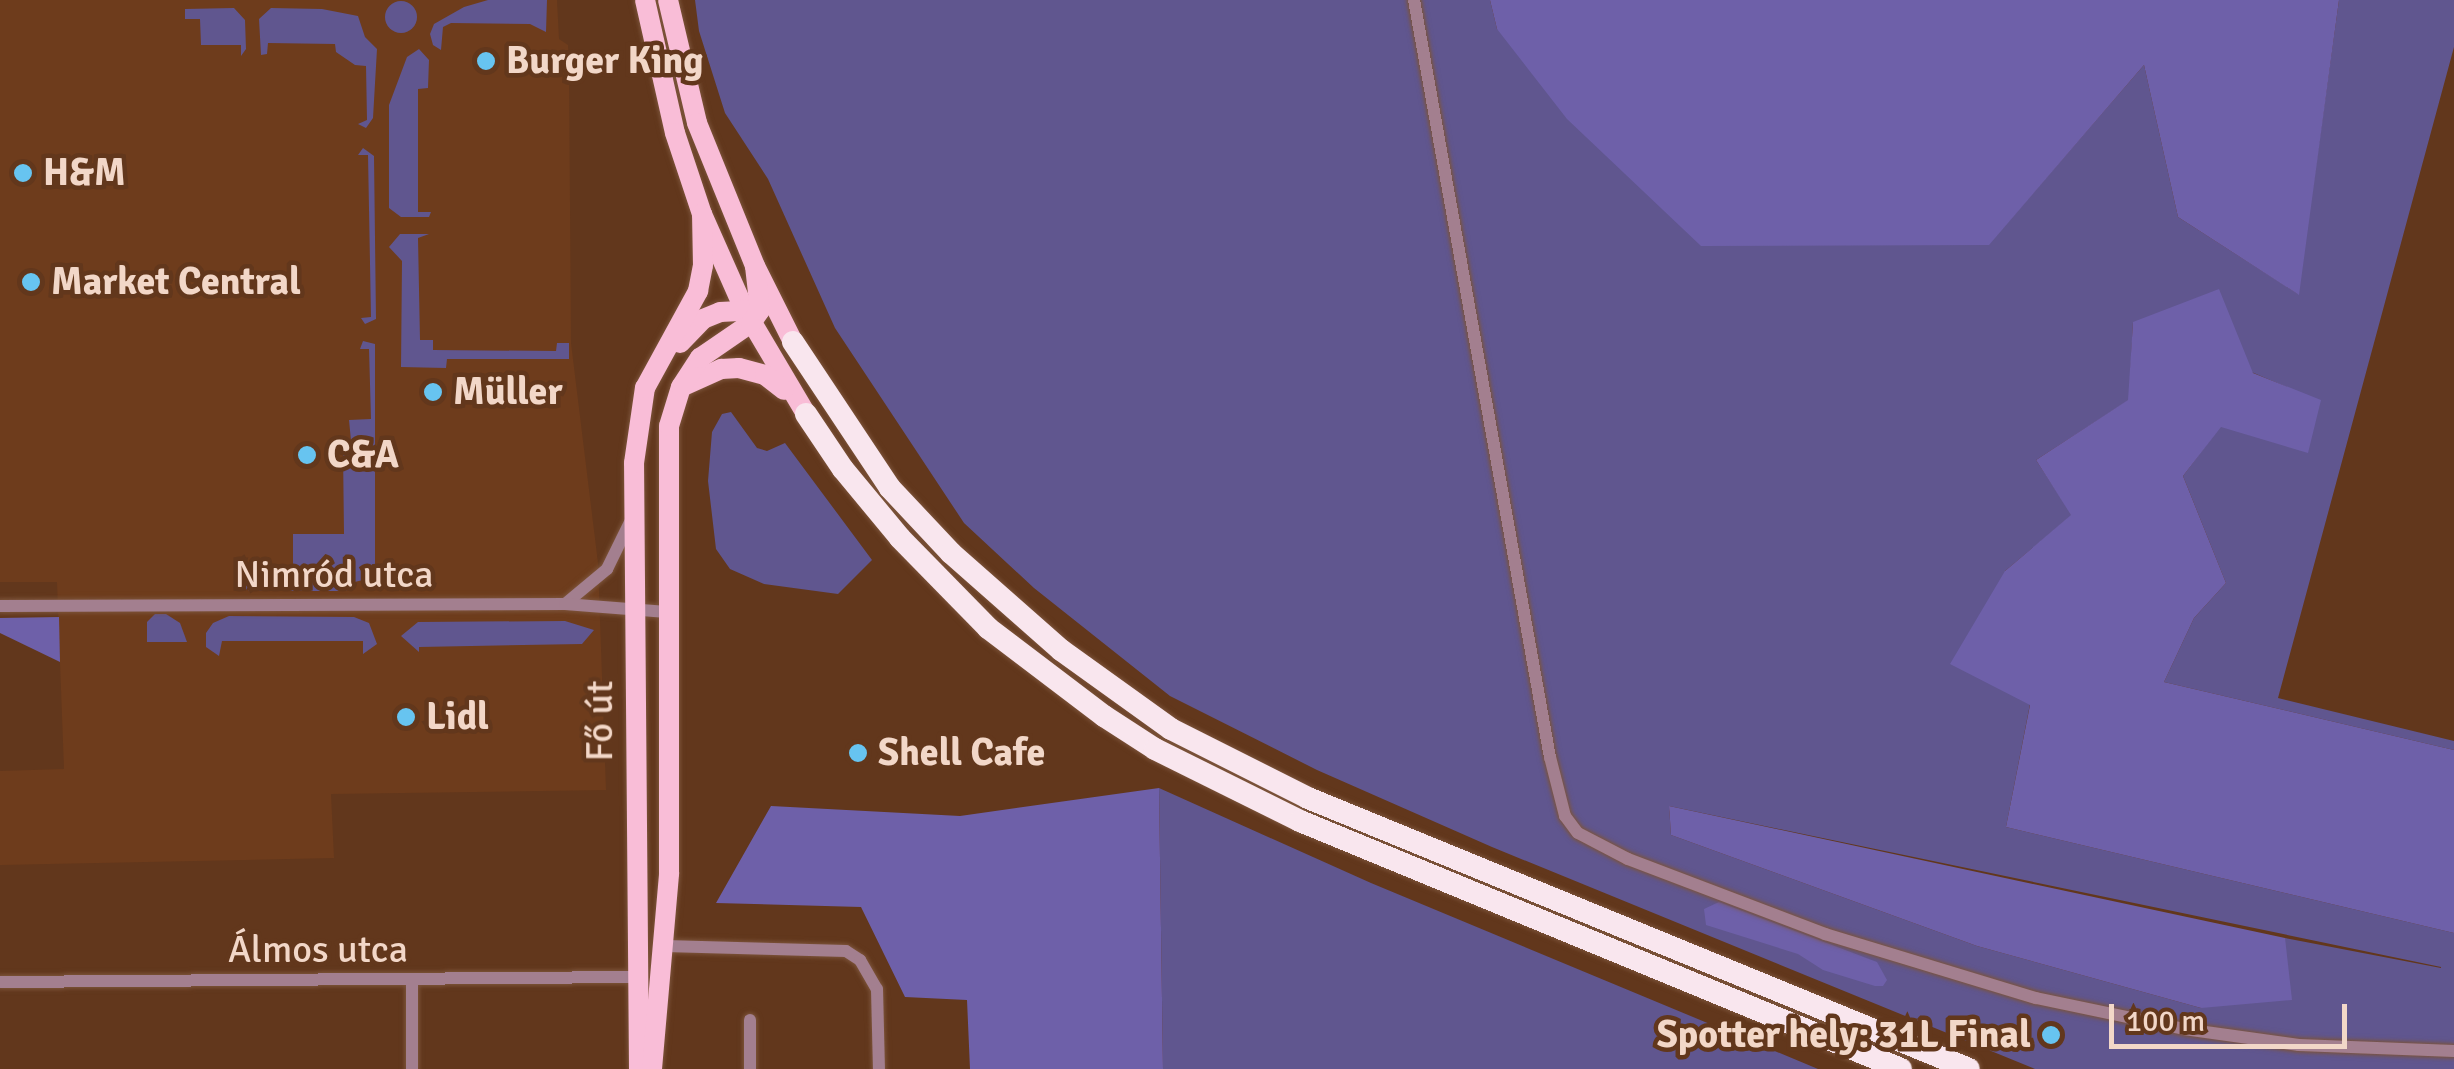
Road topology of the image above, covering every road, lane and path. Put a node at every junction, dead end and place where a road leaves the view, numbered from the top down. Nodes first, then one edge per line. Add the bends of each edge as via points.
1 (646, 0) edge
2 (668, 0) edge
3 (1414, 0) edge
4 (702, 214) junction
5 (755, 266) junction
6 (751, 314) junction
7 (793, 342) junction
8 (652, 374) junction
9 (681, 387) junction
10 (806, 414) junction
11 (634, 513) junction
12 (565, 604) junction
13 (0, 606) edge
14 (634, 608) junction
15 (667, 612) junction
16 (635, 892) junction
17 (665, 946) junction
18 (637, 977) junction
19 (412, 979) junction
20 (0, 982) edge
21 (750, 1020) dead end
22 (2454, 1051) edge
23 (412, 1069) edge
24 (639, 1069) edge
25 (652, 1069) edge
26 (750, 1069) edge
27 (878, 1069) edge
28 (1901, 1069) edge
29 (1969, 1069) edge

1 - 4 main road via 675,133
2 - 5 main road via 697,123
3 - 22 street via 1550,757 1565,816 1578,833 1628,859 1824,934 2036,998 2299,1045
4 - 6 main road
4 - 8 main road via 698,291
5 - 6 main road
5 - 7 main road
6 - 7 main road
6 - 8 main road via 703,320
6 - 9 main road via 700,358
6 - 10 main road
7 - 29 highway via 890,488 951,552 1061,650 1170,729 1308,798
8 - 11 main road, Fő út via 638,421
9 - 10 main road via 739,368 765,376
9 - 15 main road via 667,452
10 - 28 highway via 900,538 988,628 1155,749 1300,821
11 - 12 street via 607,569
11 - 14 main road, Fő út
12 - 13 street, Nimród utca
12 - 14 street, Nimród utca
14 - 15 street, Nimród utca
14 - 16 main road, Fő út
15 - 17 main road
16 - 17 main road
16 - 18 main road, Fő út
17 - 25 main road
17 - 27 street via 846,951 878,989
18 - 19 street, Álmos utca
18 - 24 main road, Fő út
19 - 20 street, Álmos utca
19 - 23 street
21 - 26 street

